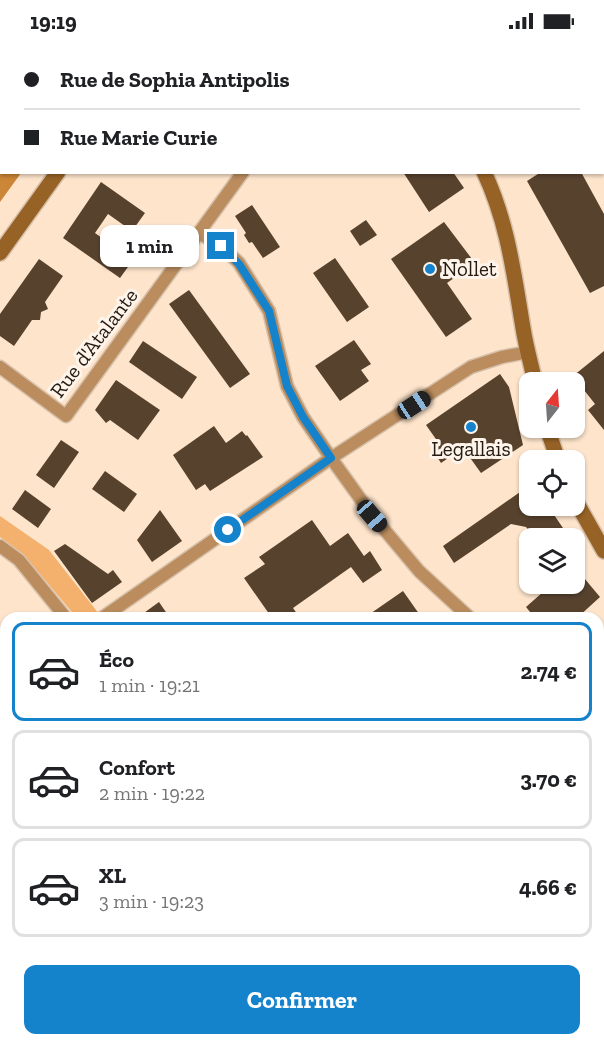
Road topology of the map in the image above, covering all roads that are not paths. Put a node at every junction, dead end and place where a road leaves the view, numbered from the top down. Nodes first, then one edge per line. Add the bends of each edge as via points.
1 (57, 174) edge
2 (242, 174) edge
3 (485, 174) edge
4 (199, 233) junction
5 (0, 254) edge
6 (528, 352) junction
7 (0, 367) edge
8 (533, 372) edge
9 (331, 458) junction
10 (584, 516) edge
11 (0, 546) edge
12 (604, 551) edge
13 (61, 612) edge
14 (111, 612) edge
15 (463, 612) edge

1 - 5 main road
2 - 4 street, Rue d'Atalante
3 - 6 main road via 509,246
4 - 7 street, Rue d'Atalante via 66,416
4 - 9 street via 221,246 239,264 269,311 287,386
6 - 8 main road
6 - 9 street via 471,367
9 - 14 street
9 - 15 street via 372,516 419,571
10 - 12 main road
11 - 13 street via 19,560

